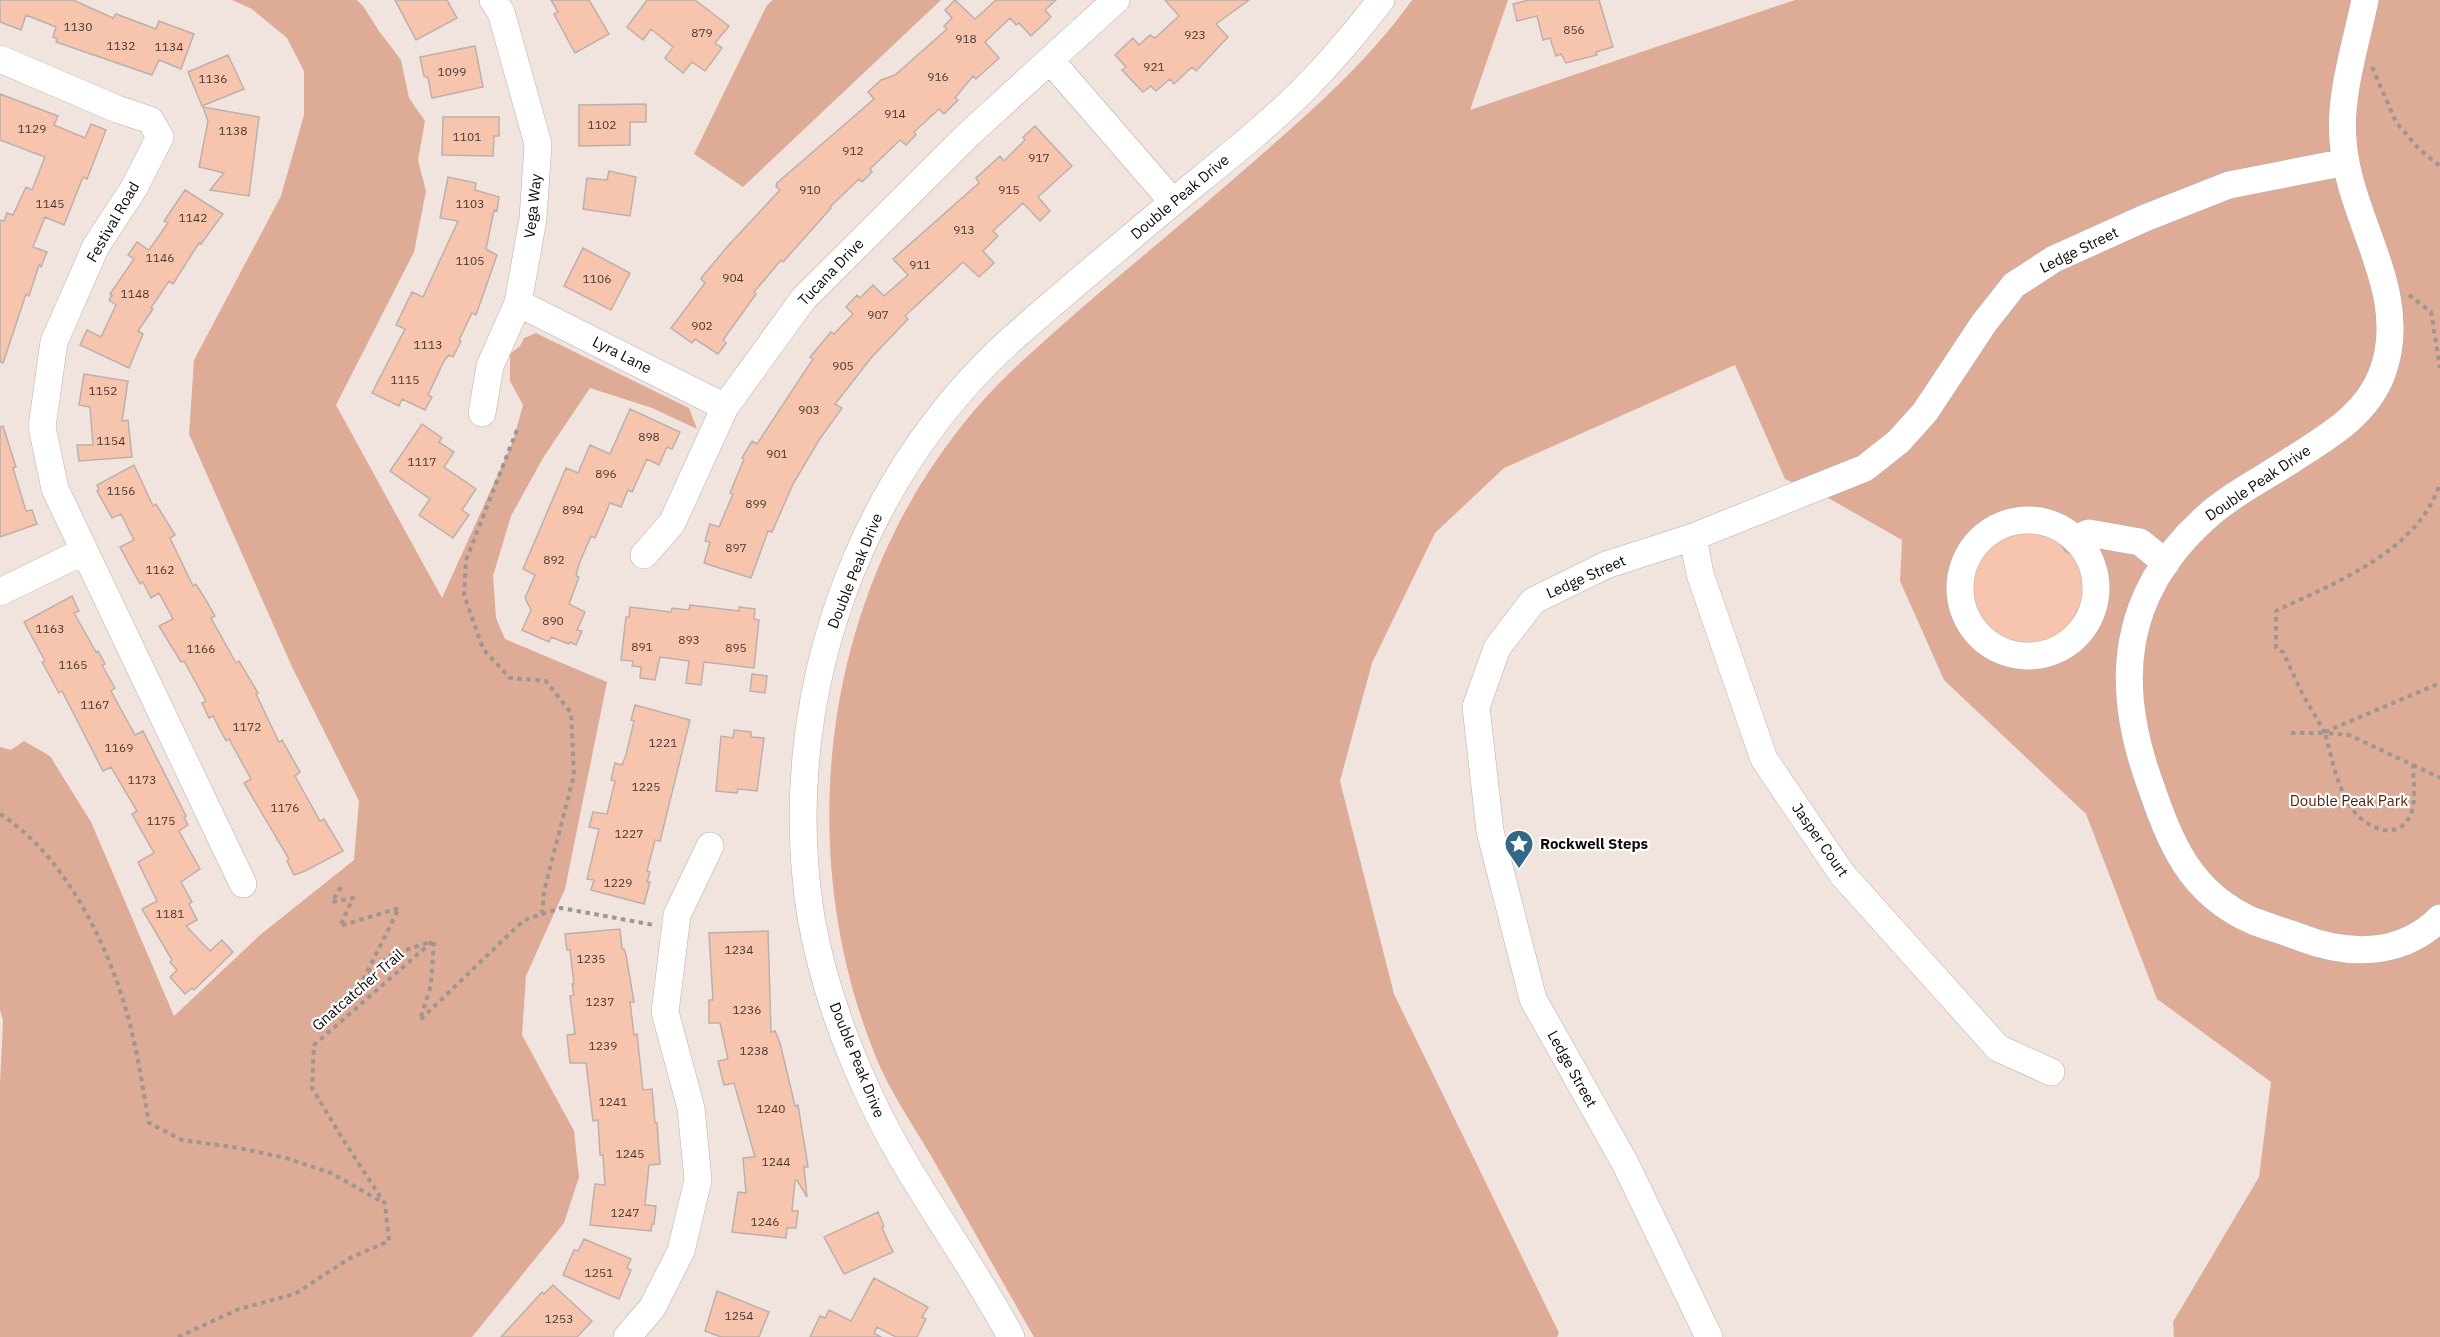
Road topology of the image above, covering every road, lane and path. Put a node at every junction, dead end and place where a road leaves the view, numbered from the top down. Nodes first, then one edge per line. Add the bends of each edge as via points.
1 (493, 0) edge
2 (1116, 0) edge
3 (1381, 0) edge
4 (2365, 0) edge
5 (2356, 48) junction
6 (0, 59) edge
7 (1050, 60) junction
8 (2346, 162) junction
9 (2440, 166) edge
10 (1173, 202) junction
11 (2384, 282) junction
12 (518, 303) junction
13 (2440, 368) edge
14 (725, 407) junction
15 (482, 413) dead end
16 (517, 430) dead end
17 (2440, 483) edge
18 (1693, 537) junction
19 (2075, 539) junction
20 (84, 551) junction
21 (644, 555) dead end
22 (2166, 563) junction
23 (0, 592) edge
24 (2440, 683) edge
25 (2325, 732) junction
26 (2291, 733) dead end
27 (2413, 765) junction
28 (2440, 778) edge
29 (0, 814) edge
30 (710, 846) dead end
31 (243, 884) dead end
32 (340, 887) dead end
33 (542, 914) junction
34 (2440, 918) edge
35 (654, 925) dead end
36 (434, 940) junction
37 (2051, 1072) dead end
38 (386, 1203) junction
39 (178, 1337) edge
40 (627, 1337) edge
41 (1011, 1337) edge
42 (1709, 1337) edge

1 - 12 street, Vega Way via 501,12 538,144 533,219
2 - 7 street, Tucana Drive
3 - 10 street, Double Peak Drive via 1282,111
4 - 5 street, Double Peak Drive
5 - 8 street, Double Peak Drive via 2344,101
5 - 9 path via 2375,69 2396,122
6 - 20 street, Festival Road via 150,120 160,137 134,188 96,246 54,342 42,427 55,489
7 - 10 street
7 - 14 street, Tucana Drive via 970,133 804,298
8 - 11 street, Double Peak Drive
8 - 18 street, Ledge Street via 2229,185 2054,259 2014,285 1925,411 1899,441 1865,468
10 - 41 street, Double Peak Drive via 993,357 956,396 912,454 871,526 840,599 812,716 804,796 805,869 826,979 850,1051 884,1125
11 - 13 path via 2431,312
11 - 22 street, Double Peak Drive via 2390,345 2383,373 2367,400 2349,422 2209,515
12 - 14 street, Lyra Lane
12 - 15 street, Vega Way via 490,366
14 - 21 street, Tucana Drive via 672,523
16 - 33 path via 466,560 464,595 483,649 510,678 546,681 571,713 574,775 544,891
17 - 25 path via 2435,498 2415,525 2382,557 2276,611 2276,648 2283,651
18 - 37 street, Jasper Court via 1700,574 1764,759 1842,874 1998,1048
18 - 42 street, Ledge Street via 1606,565 1533,601 1497,648 1476,707 1490,831 1533,999 1625,1163
19 - 19 street via 2057,526 2037,520 2015,521 1978,542 1966,560 1960,580 1969,622 1983,639 2003,651 2026,656 2049,653 2070,642 2086,625 2095,603 2096,580 2089,558
19 - 22 street via 2089,534 2140,542
20 - 23 street
20 - 31 street
22 - 34 street, Double Peak Drive via 2137,621 2129,661 2128,699 2140,753 2170,840 2193,876 2219,900 2251,920 2336,948 2389,948 2412,939
24 - 25 path
25 - 26 path
25 - 27 path via 2349,735
25 - 27 path via 2341,791 2364,822 2378,830 2392,831 2403,826 2410,816 2414,803
27 - 28 path
29 - 38 path via 57,867 99,937 126,1011 149,1123 182,1140 286,1158 331,1173
30 - 40 street via 677,915 665,1012 691,1108 698,1180 681,1251 651,1308
32 - 36 path via 332,902 353,898 340,926 399,908 364,978 391,956
33 - 35 path via 561,908
33 - 36 path via 524,920 420,1020 431,985
36 - 38 path, Gnatcatcher Trail via 314,1045 312,1088
38 - 39 path, Gnatcatcher Trail via 389,1241 350,1258 295,1294 239,1309

